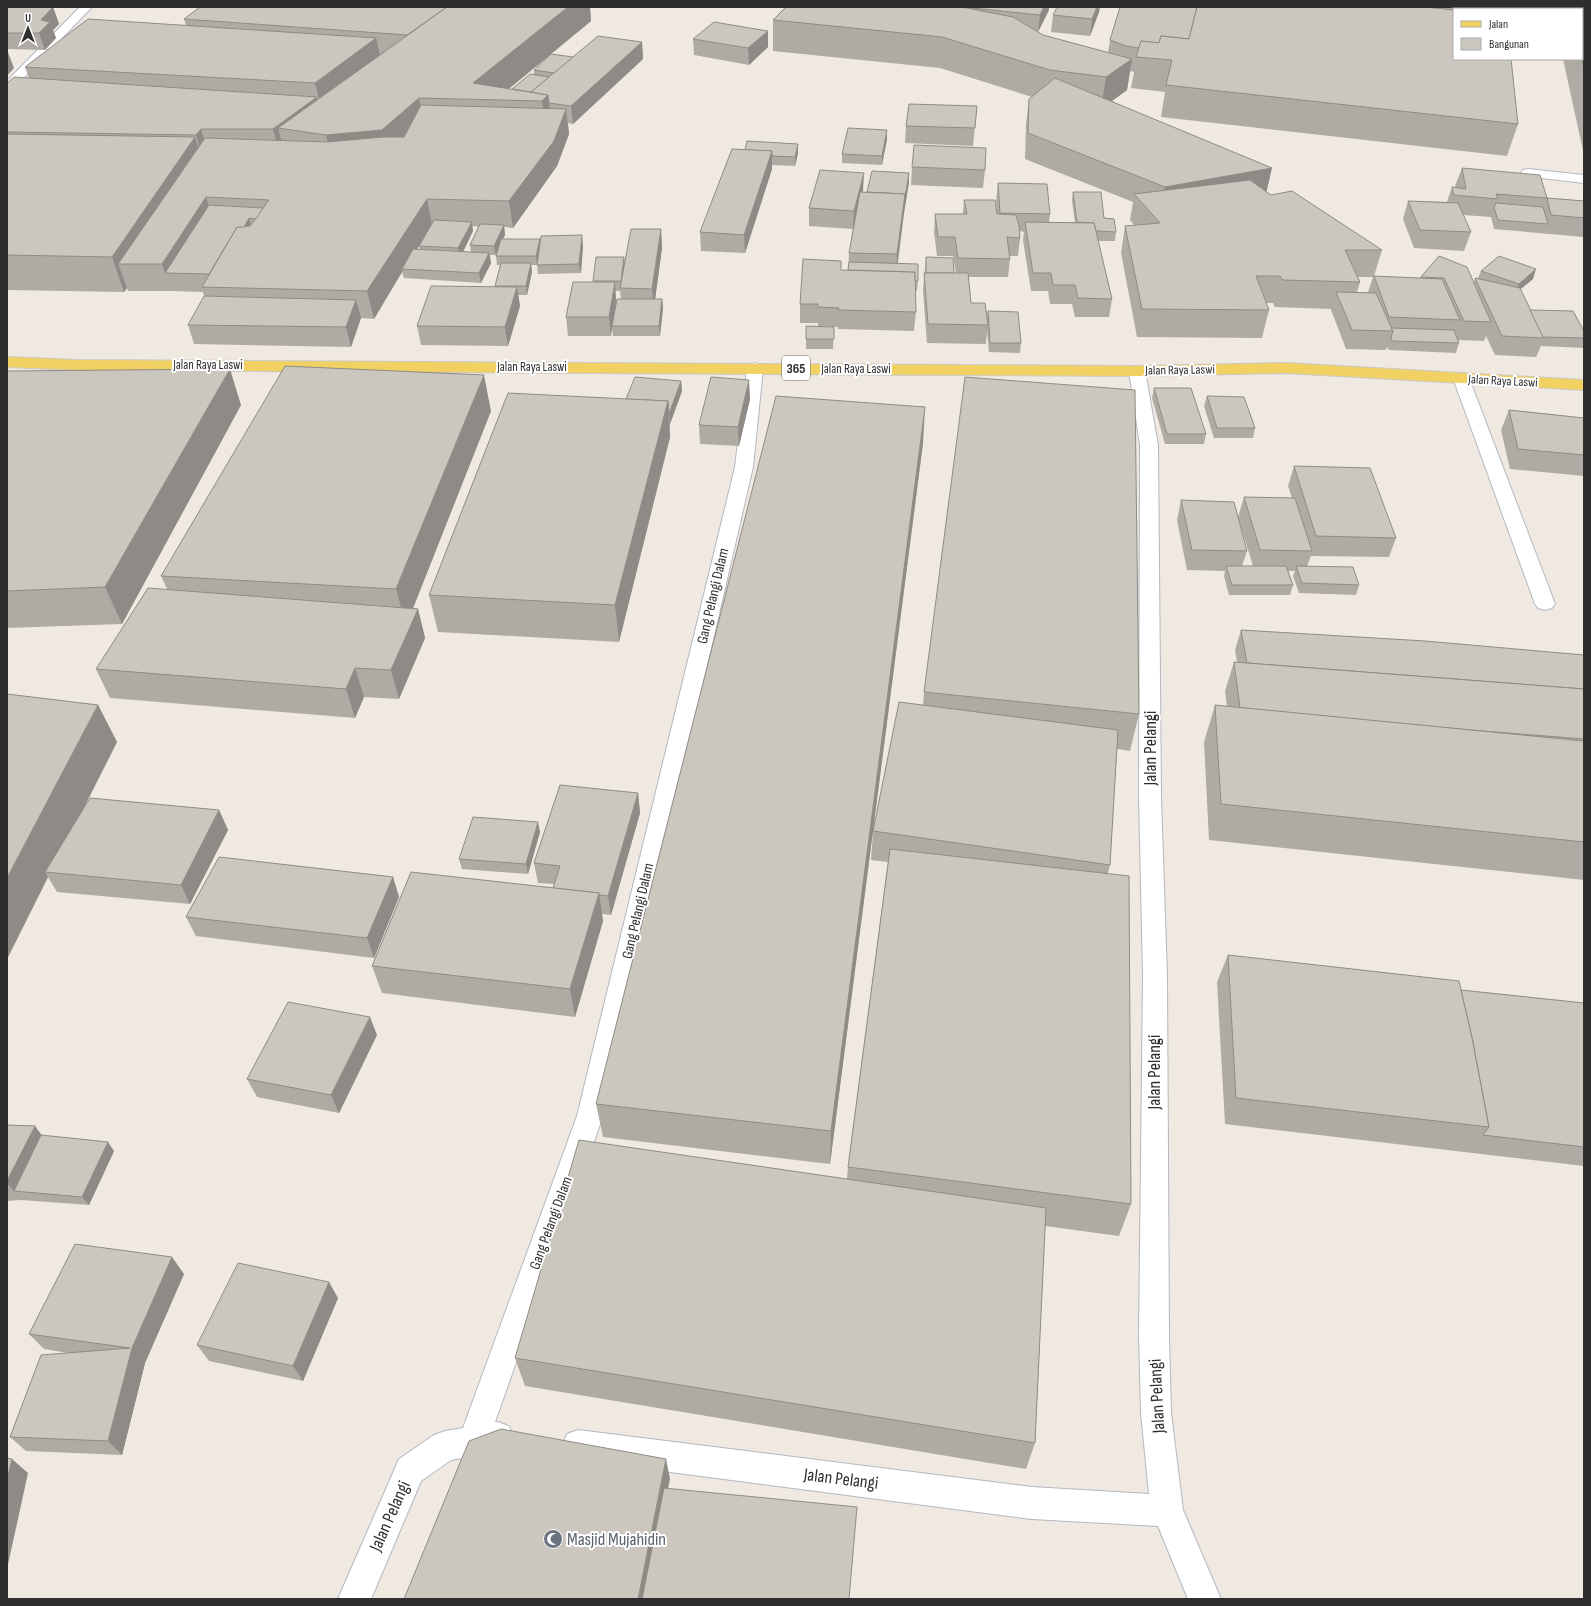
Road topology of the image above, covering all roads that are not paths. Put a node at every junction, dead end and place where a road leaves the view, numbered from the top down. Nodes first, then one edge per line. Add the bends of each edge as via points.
1 (86, 7) edge
2 (7, 88) edge
3 (1528, 172) edge
4 (1584, 179) edge
5 (7, 362) edge
6 (755, 368) junction
7 (1137, 371) junction
8 (1461, 378) junction
9 (1584, 385) edge
10 (1545, 604) dead end
11 (521, 1437) edge
12 (473, 1441) junction
13 (552, 1441) edge
14 (1167, 1511) junction
15 (354, 1599) edge
16 (1205, 1599) edge

1 - 2 street
3 - 4 street
5 - 6 main road, Jalan Raya Laswi / 365 via 86,365
6 - 7 main road, Jalan Raya Laswi / 365
6 - 12 street, Gang Pelangi Dalam via 744,466 590,1116
7 - 8 main road, Jalan Raya Laswi / 365 via 1287,368
7 - 14 street, Jalan Pelangi via 1149,445 1150,798 1155,976 1154,1337 1156,1413
8 - 9 main road, Jalan Raya Laswi / 365
8 - 10 street
11 - 12 street, Jalan Pelangi via 505,1435
12 - 15 street, Jalan Pelangi via 445,1446 410,1470
13 - 14 street, Jalan Pelangi via 1032,1503
14 - 16 street

